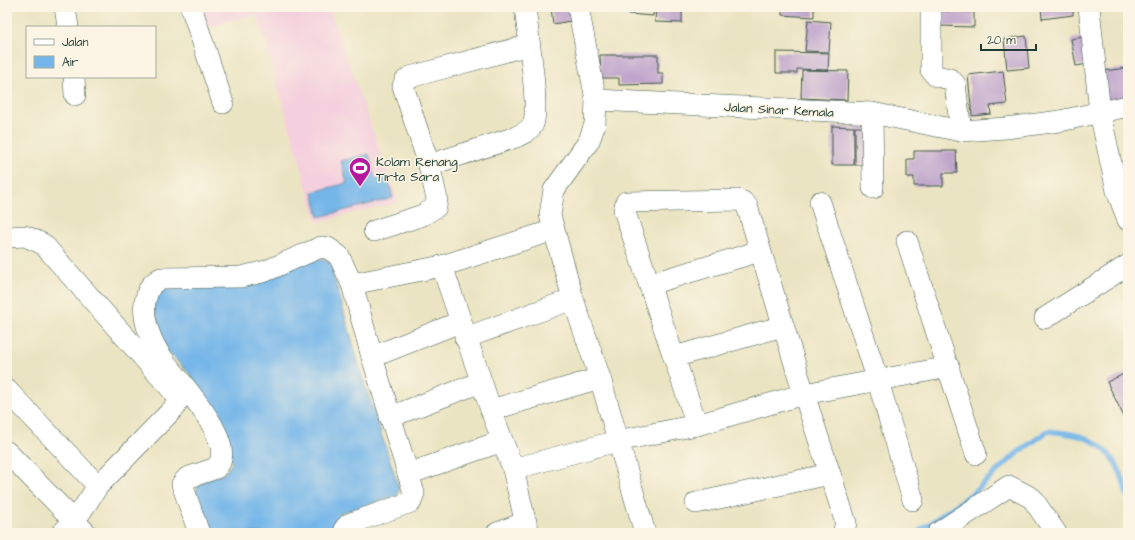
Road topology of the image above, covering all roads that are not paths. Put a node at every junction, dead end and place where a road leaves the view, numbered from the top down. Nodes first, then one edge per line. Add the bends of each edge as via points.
1 (65, 7) edge
2 (191, 7) edge
3 (525, 7) edge
4 (578, 7) edge
5 (931, 7) edge
6 (1089, 7) edge
7 (68, 26) edge
8 (529, 45) junction
9 (596, 100) junction
10 (223, 103) dead end
11 (1128, 106) edge
12 (1100, 112) junction
13 (872, 113) junction
14 (961, 131) junction
15 (429, 165) junction
16 (873, 188) dead end
17 (820, 202) dead end
18 (1128, 220) edge
19 (554, 230) junction
20 (374, 231) dead end
21 (7, 237) edge
22 (907, 241) dead end
23 (760, 251) junction
24 (1128, 265) edge
25 (442, 266) junction
26 (352, 284) junction
27 (650, 284) junction
28 (573, 299) junction
29 (1045, 318) dead end
30 (783, 326) junction
31 (463, 330) junction
32 (372, 357) junction
33 (674, 357) junction
34 (949, 367) junction
35 (600, 378) junction
36 (878, 381) junction
37 (481, 382) junction
38 (7, 390) edge
39 (804, 394) junction
40 (491, 410) junction
41 (390, 417) junction
42 (697, 425) junction
43 (617, 441) junction
44 (502, 442) junction
45 (7, 452) edge
46 (976, 454) dead end
47 (513, 469) junction
48 (408, 474) junction
49 (830, 474) junction
50 (98, 486) junction
51 (913, 500) dead end
52 (696, 503) dead end
53 (527, 528) edge
54 (74, 529) edge
55 (199, 533) edge
56 (345, 533) edge
57 (497, 533) edge
58 (645, 533) edge
59 (843, 533) edge
60 (938, 533) edge
61 (1056, 533) edge

1 - 7 street
2 - 10 street
3 - 8 street
4 - 9 street
5 - 14 street via 931,70 936,76 950,79 955,84
6 - 12 street
8 - 15 street via 534,123 516,137
8 - 15 street via 410,77 405,81 403,86
9 - 13 street, Jalan Sinar Kemala
9 - 19 street via 595,124 589,141 554,190 550,215
11 - 12 street, Jalan Sinar Kemala
12 - 14 street, Jalan Sinar Kemala via 1060,121
12 - 18 street via 1117,191
13 - 14 street, Jalan Sinar Kemala
13 - 16 street
15 - 20 street via 438,199 436,207 423,215
17 - 36 street
19 - 25 street
19 - 28 street
21 - 50 street via 25,236 43,244 172,390 178,400 175,407
22 - 34 street
23 - 27 street
23 - 27 street via 747,206 743,202 626,202 624,210
23 - 30 street
24 - 29 street
25 - 26 street
25 - 31 street
26 - 32 street
26 - 55 street via 339,256 328,248 321,247 254,275 161,278 153,282 148,290 144,308 154,345 163,360 204,410 215,432 222,455 216,468 187,478 182,484
27 - 33 street
28 - 31 street
28 - 35 street
30 - 33 street
30 - 39 street
31 - 32 street
31 - 37 street
32 - 41 street
33 - 42 street
34 - 36 street
34 - 46 street
35 - 40 street
35 - 43 street
36 - 39 street
36 - 51 street
37 - 40 street
37 - 41 street
38 - 50 street
39 - 42 street
39 - 49 street
40 - 44 street
41 - 48 street
42 - 43 street
43 - 47 street
43 - 58 street
44 - 47 street
44 - 48 street
45 - 54 street
47 - 53 street
48 - 56 street via 414,493 411,502 349,524 345,528
49 - 52 street
49 - 59 street via 846,523
50 - 54 street
53 - 57 street
60 - 61 street via 1009,486 1032,498

